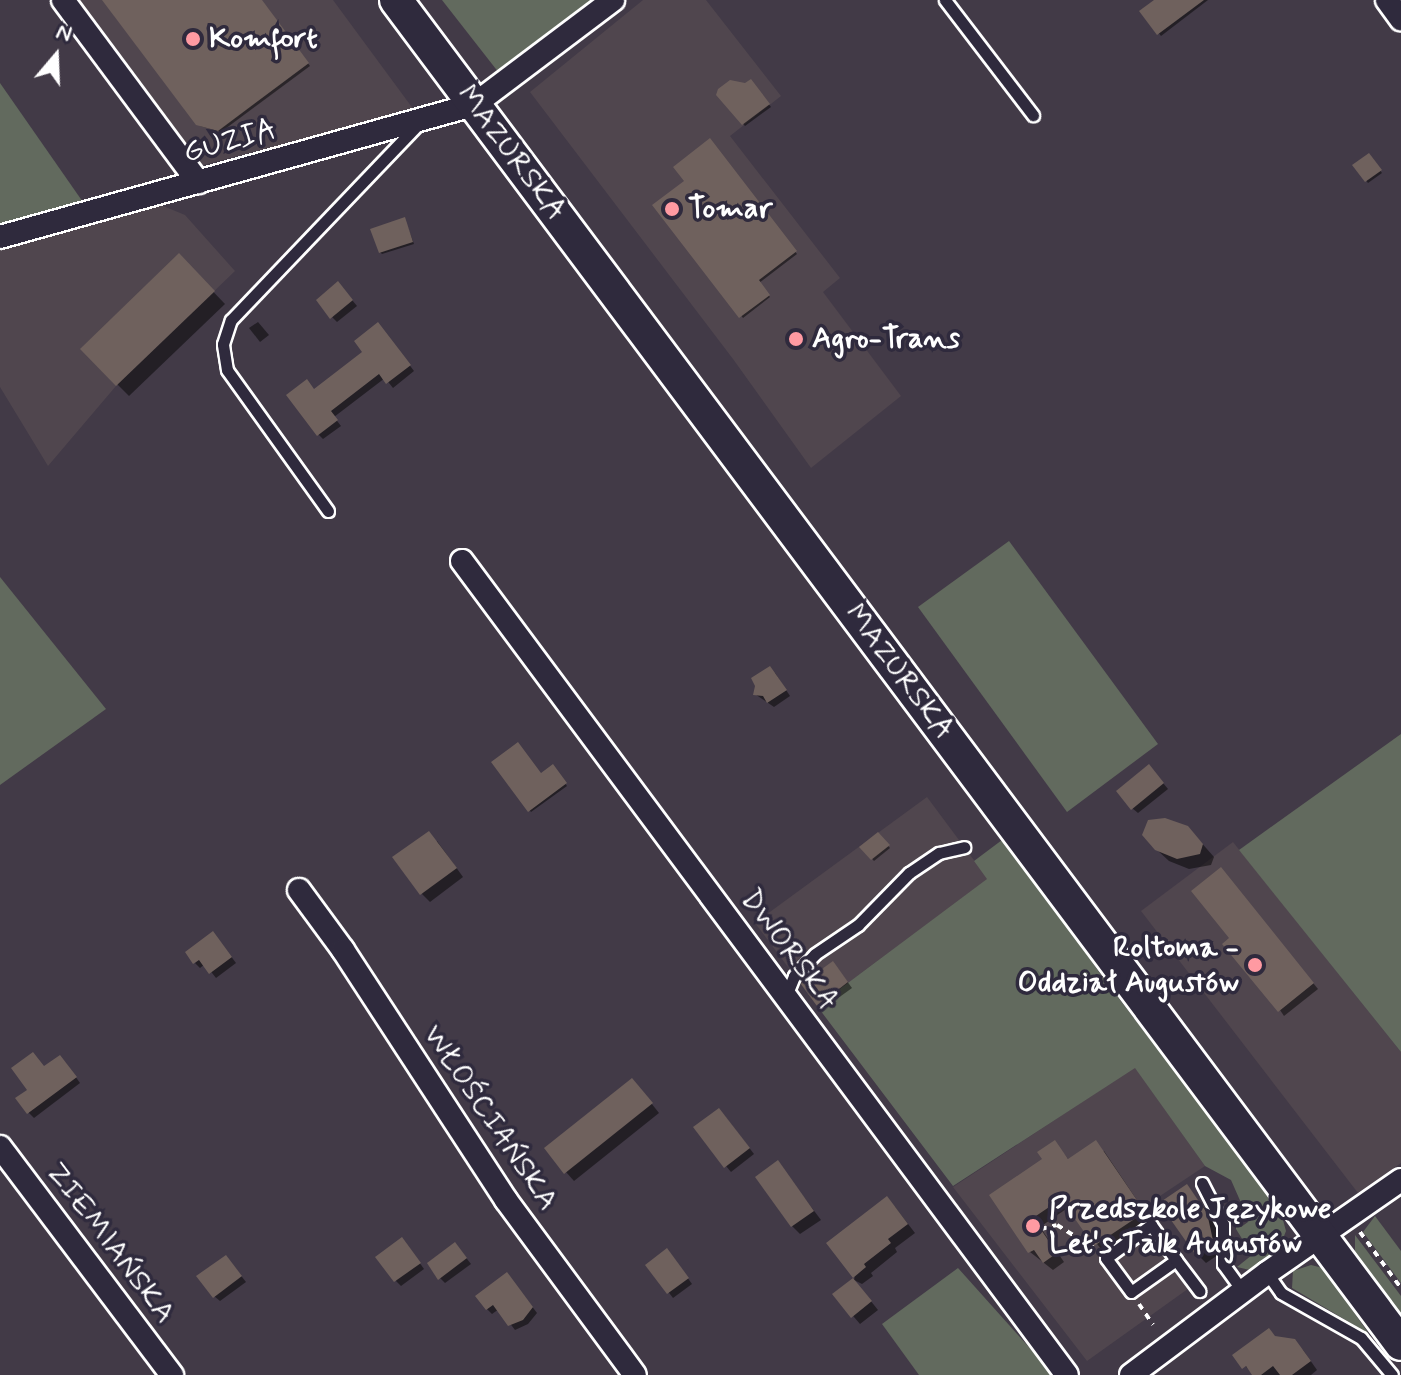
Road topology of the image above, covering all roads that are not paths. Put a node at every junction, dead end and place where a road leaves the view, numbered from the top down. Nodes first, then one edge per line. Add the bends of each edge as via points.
1 (63, 0) edge
2 (396, 0) edge
3 (613, 0) edge
4 (945, 0) edge
5 (1387, 0) edge
6 (1401, 19) edge
7 (475, 104) junction
8 (1033, 115) dead end
9 (420, 122) junction
10 (198, 182) junction
11 (0, 237) edge
12 (328, 511) dead end
13 (462, 561) dead end
14 (964, 847) dead end
15 (299, 890) dead end
16 (786, 996) junction
17 (0, 1147) edge
18 (1401, 1180) edge
19 (1202, 1183) dead end
20 (1321, 1237) junction
21 (1176, 1260) junction
22 (1267, 1273) junction
23 (1199, 1291) dead end
24 (1243, 1292) junction
25 (1401, 1344) edge
26 (172, 1375) edge
27 (635, 1375) edge
28 (1067, 1375) edge
29 (1131, 1375) edge
30 (1392, 1375) edge

1 - 10 street
2 - 7 main road, MAZURSKA
3 - 7 street, GUZIA
4 - 8 lane
5 - 6 street
7 - 9 street, GUZIA
7 - 20 main road, MAZURSKA
9 - 10 street, GUZIA
9 - 12 lane via 231,320 223,344 227,370
10 - 11 street, GUZIA
13 - 16 street, DWORSKA
14 - 16 lane via 939,853 909,873 858,925 815,954 794,976
15 - 27 street, WŁOŚCIAŃSKA via 506,1200
16 - 28 street, DWORSKA
17 - 26 street, ZIEMIAŃSKA
18 - 20 street
19 - 24 lane via 1223,1224 1223,1264
20 - 22 street
20 - 25 main road, MAZURSKA
21 - 21 lane via 1151,1225 1106,1258 1131,1292
21 - 23 lane
22 - 24 street
22 - 30 lane via 1281,1293 1361,1338
24 - 29 street

